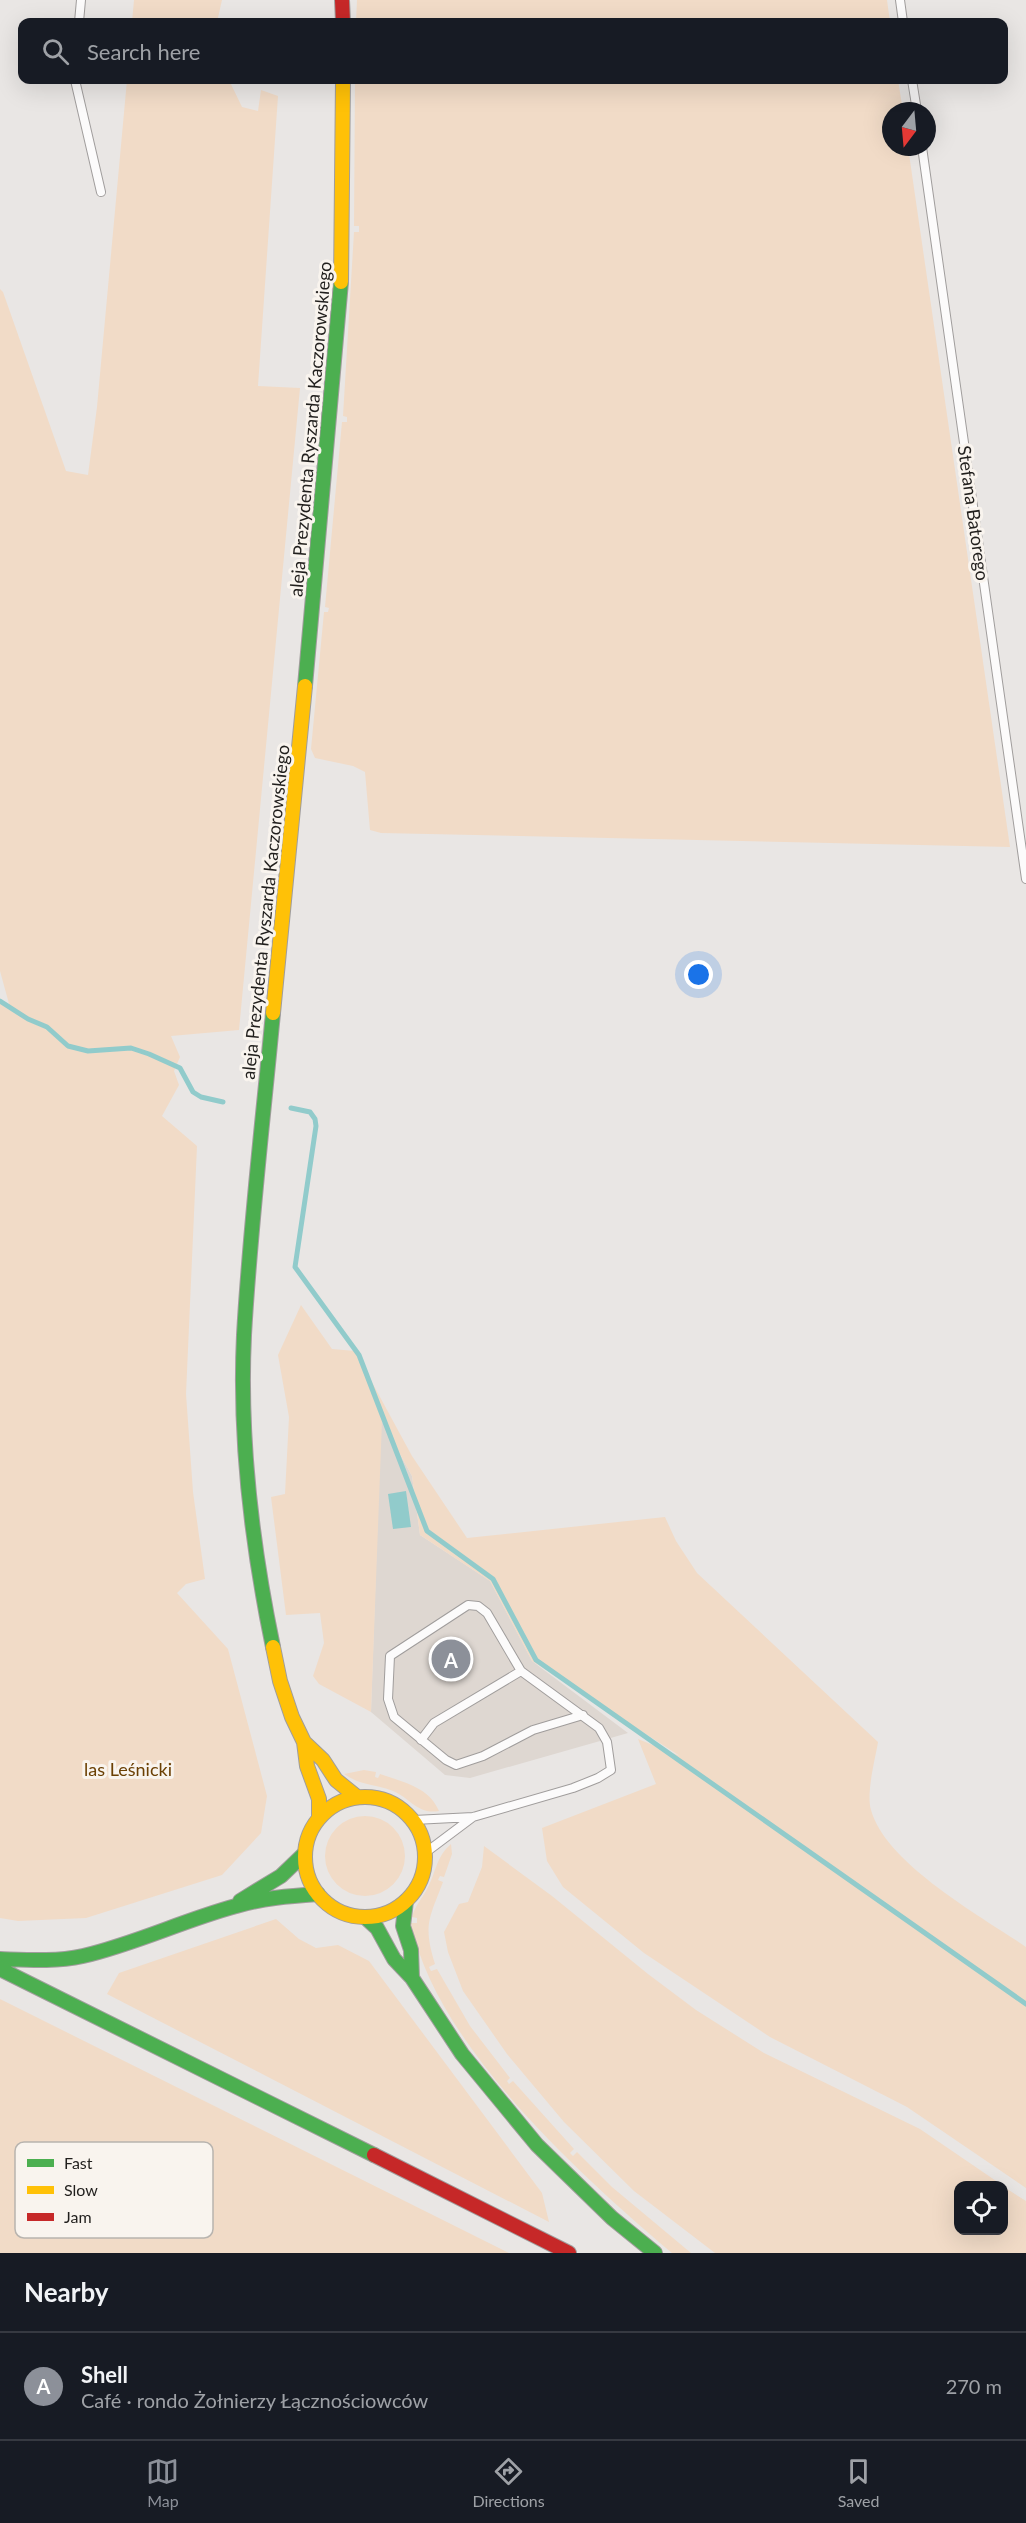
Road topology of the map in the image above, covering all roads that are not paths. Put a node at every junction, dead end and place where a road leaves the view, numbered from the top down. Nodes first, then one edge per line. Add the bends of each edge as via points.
1 (81, 0) edge
2 (342, 0) edge
3 (900, 0) edge
4 (79, 18) edge
5 (342, 18) edge
6 (902, 18) edge
7 (76, 84) edge
8 (343, 84) edge
9 (913, 84) edge
10 (915, 102) edge
11 (923, 156) edge
12 (101, 192) dead end
13 (1026, 879) edge
14 (520, 1671) junction
15 (583, 1715) junction
16 (421, 1740) junction
17 (304, 1742) junction
18 (357, 1797) junction
19 (319, 1817) junction
20 (472, 1817) junction
21 (414, 1820) junction
22 (305, 1853) junction
23 (425, 1853) junction
24 (318, 1894) junction
25 (406, 1901) junction
26 (232, 1906) junction
27 (365, 1917) junction
28 (0, 1959) edge
29 (0, 1970) edge
30 (411, 1978) junction
31 (569, 2253) edge
32 (655, 2253) edge

1 - 4 lane
2 - 5 main road
3 - 6 lane
7 - 12 lane
8 - 17 main road, aleja Prezydenta Ryszarda Kaczorowskiego via 343,258 244,1336 246,1453 259,1579 280,1681
9 - 10 lane
11 - 13 lane, Stefana Batorego
14 - 15 lane
14 - 16 lane via 434,1723
14 - 16 lane via 487,1613 478,1606 468,1605 390,1656 388,1699 394,1717
15 - 16 lane via 533,1730 456,1765
15 - 20 lane via 605,1736 611,1770 573,1788
17 - 18 main road, aleja Prezydenta Ryszarda Kaczorowskiego via 336,1780
17 - 19 main road, aleja Prezydenta Ryszarda Kaczorowskiego via 307,1766 319,1799
18 - 19 main road via 336,1804
18 - 21 main road via 377,1798 398,1806
19 - 22 main road via 309,1834
20 - 21 lane
20 - 23 lane
21 - 23 main road
22 - 24 main road via 310,1882
22 - 26 main road via 281,1876
23 - 25 main road via 424,1871
24 - 26 main road
24 - 27 main road via 331,1906
25 - 27 main road via 387,1912
25 - 30 main road via 403,1926 411,1950
26 - 28 main road via 88,1955 55,1960
27 - 30 main road
29 - 31 main road
30 - 32 main road via 462,2054 537,2145 612,2218

